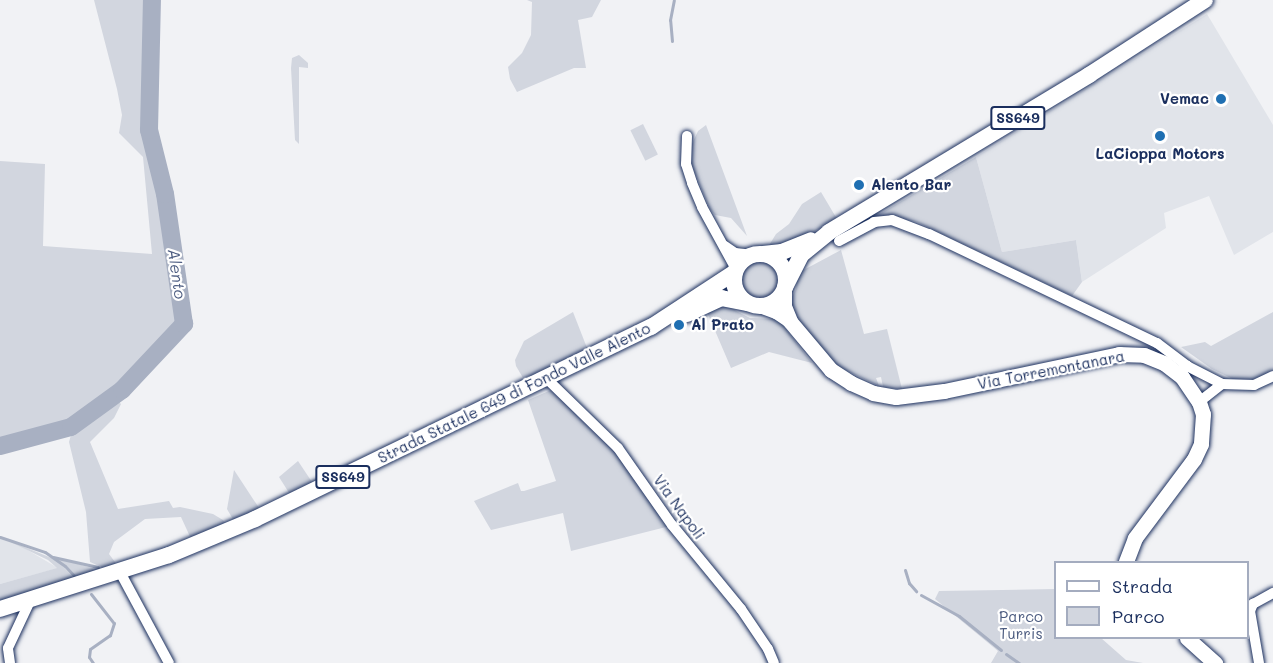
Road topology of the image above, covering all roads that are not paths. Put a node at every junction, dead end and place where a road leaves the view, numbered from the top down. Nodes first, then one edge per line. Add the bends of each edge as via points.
1 (1205, 0) edge
2 (687, 136) dead end
3 (834, 237) junction
4 (718, 240) junction
5 (758, 254) junction
6 (735, 271) junction
7 (784, 289) junction
8 (755, 305) junction
9 (660, 322) junction
10 (797, 331) junction
11 (1183, 370) junction
12 (1273, 376) edge
13 (547, 379) junction
14 (1222, 384) junction
15 (1199, 402) junction
16 (1126, 561) edge
17 (120, 572) junction
18 (1273, 593) edge
19 (31, 599) junction
20 (0, 609) edge
21 (1188, 639) edge
22 (4, 646) edge
23 (10, 663) edge
24 (169, 663) edge
25 (774, 663) edge
26 (1215, 663) edge
27 (1260, 663) edge

1 - 3 main road, Strada Statale 649 di Fondo Valle Alento / SS649
2 - 4 street via 686,164
3 - 5 main road, Strada Statale 649 di Fondo Valle Alento / SS649 via 782,252
3 - 7 main road, Strada Statale 649 di Fondo Valle Alento / SS649 via 801,255
3 - 11 street, Via Torremontanara via 874,222 892,220 929,234 1157,343
4 - 5 street via 735,253
4 - 6 street
5 - 6 main road, Strada Statale 649 di Fondo Valle Alento / SS649 via 740,262
5 - 7 main road via 778,262 786,278
6 - 8 main road via 735,290
6 - 9 main road, Strada Statale 649 di Fondo Valle Alento / SS649
7 - 8 main road, Strada Statale 649 di Fondo Valle Alento / SS649 via 775,302
7 - 10 street, Via Torremontanara via 785,310
8 - 9 main road, Strada Statale 649 di Fondo Valle Alento / SS649 via 721,298
8 - 10 street, Via Torremontanara via 782,315
9 - 13 main road, Strada Statale 649 di Fondo Valle Alento / SS649
10 - 11 street, Via Torremontanara via 831,370 873,393 896,397 944,391 1119,354 1154,358
11 - 14 street
11 - 15 street, Via Torremontanara
12 - 14 street via 1254,385
13 - 17 main road, Strada Statale 649 di Fondo Valle Alento / SS649 via 233,530
13 - 25 street, Via Napoli via 618,448 675,529 741,609
14 - 15 street
15 - 16 street, Via Torremontanara via 1203,430 1194,459 1135,538
17 - 19 main road, Strada Statale 649 di Fondo Valle Alento / SS649
17 - 24 street
18 - 27 street via 1253,604 1250,611
19 - 20 main road, Strada Statale 649 di Fondo Valle Alento / SS649
19 - 22 street
21 - 26 street
22 - 23 street

